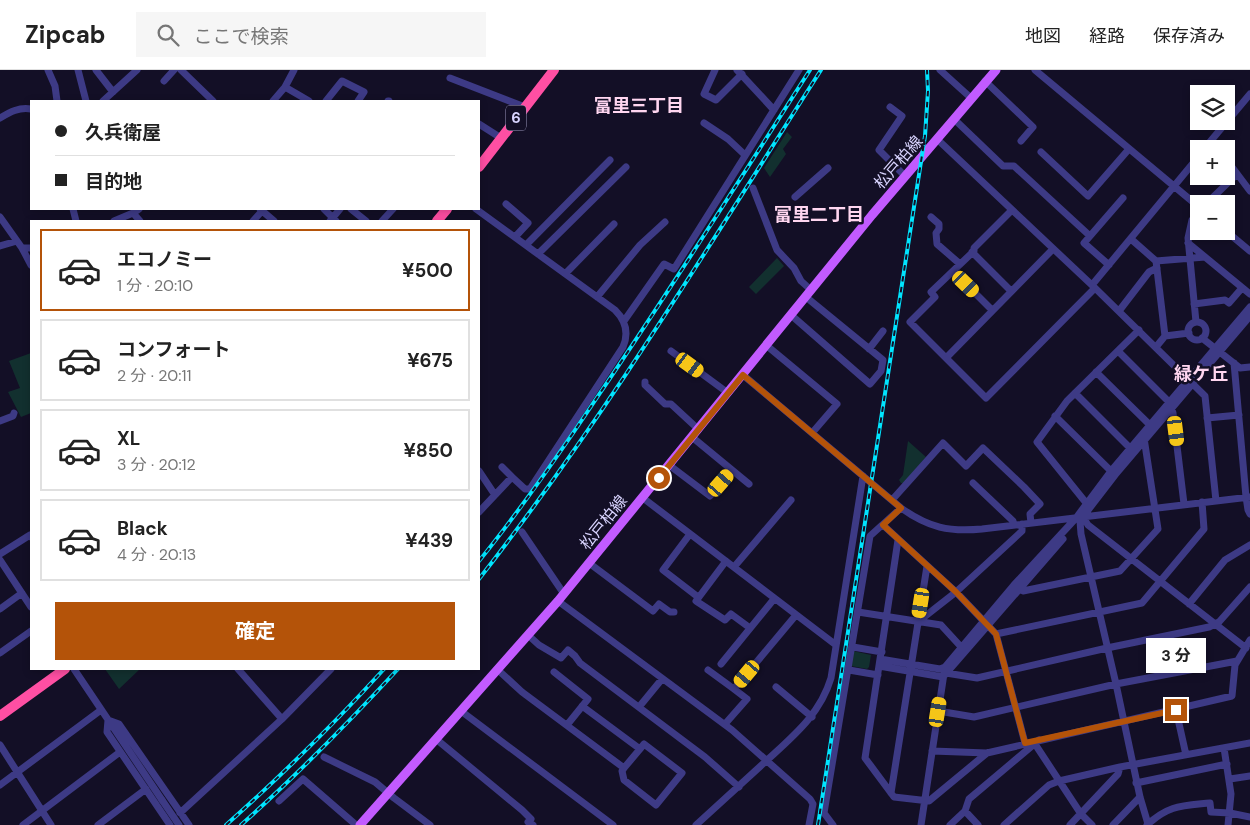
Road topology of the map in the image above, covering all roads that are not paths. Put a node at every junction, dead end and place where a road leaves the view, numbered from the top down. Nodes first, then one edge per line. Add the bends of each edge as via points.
1 (48, 70) edge
2 (78, 70) edge
3 (96, 70) edge
4 (137, 70) edge
5 (174, 70) edge
6 (180, 70) edge
7 (294, 70) edge
8 (554, 70) edge
9 (715, 70) edge
10 (749, 70) edge
11 (799, 70) edge
12 (940, 70) edge
13 (996, 70) edge
14 (1035, 70) edge
15 (741, 74) edge
16 (450, 78) dead end
17 (164, 81) dead end
18 (986, 81) junction
19 (285, 87) junction
20 (113, 92) junction
21 (1250, 94) edge
22 (971, 98) junction
23 (57, 100) edge
24 (86, 100) edge
25 (104, 100) edge
26 (212, 100) edge
27 (274, 100) edge
28 (305, 100) edge
29 (327, 100) edge
30 (359, 100) edge
31 (525, 107) junction
32 (890, 107) dead end
33 (30, 109) edge
34 (774, 110) junction
35 (0, 118) edge
36 (954, 119) junction
37 (704, 123) dead end
38 (480, 125) edge
39 (501, 138) junction
40 (937, 139) junction
41 (1212, 140) edge
42 (1021, 141) dead end
43 (1129, 148) junction
44 (1041, 152) dead end
45 (745, 155) junction
46 (610, 160) dead end
47 (480, 166) edge
48 (626, 167) dead end
49 (1190, 167) edge
50 (828, 168) dead end
51 (1235, 171) edge
52 (1237, 174) junction
53 (905, 176) junction
54 (1174, 186) junction
55 (753, 188) dead end
56 (1250, 191) edge
57 (1215, 195) edge
58 (795, 197) dead end
59 (1124, 198) dead end
60 (1190, 199) edge
61 (506, 204) dead end
62 (261, 210) edge
63 (325, 210) edge
64 (352, 210) edge
65 (392, 210) edge
66 (477, 210) edge
67 (1012, 210) junction
68 (136, 211) edge
69 (0, 217) edge
70 (931, 217) dead end
71 (116, 220) edge
72 (273, 220) edge
73 (333, 220) edge
74 (365, 220) edge
75 (383, 220) edge
76 (665, 222) dead end
77 (614, 224) dead end
78 (1190, 224) edge
79 (1090, 236) junction
80 (515, 237) junction
81 (1235, 238) edge
82 (1131, 239) junction
83 (17, 241) junction
84 (1188, 243) junction
85 (526, 245) junction
86 (0, 246) edge
87 (22, 248) junction
88 (30, 248) edge
89 (1054, 249) junction
90 (1250, 251) edge
91 (972, 252) junction
92 (538, 254) junction
93 (1205, 257) junction
94 (1190, 258) junction
95 (30, 263) edge
96 (960, 264) junction
97 (1157, 264) junction
98 (1109, 265) junction
99 (953, 271) junction
100 (566, 274) junction
101 (1094, 286) junction
102 (1242, 288) junction
103 (1011, 291) junction
104 (808, 294) junction
105 (1250, 294) edge
106 (597, 297) junction
107 (1194, 304) junction
108 (1250, 307) edge
109 (992, 310) junction
110 (1119, 311) junction
111 (791, 315) junction
112 (1250, 316) edge
113 (624, 321) junction
114 (1196, 322) junction
115 (1139, 330) junction
116 (883, 331) dead end
117 (1189, 334) junction
118 (1166, 336) junction
119 (1202, 338) junction
120 (766, 345) junction
121 (1156, 347) junction
122 (869, 349) junction
123 (1217, 350) junction
124 (671, 351) dead end
125 (1118, 351) junction
126 (946, 358) junction
127 (1234, 363) junction
128 (1250, 367) edge
129 (1096, 372) junction
130 (743, 375) junction
131 (1191, 381) junction
132 (645, 382) dead end
133 (728, 393) junction
134 (1075, 394) junction
135 (1170, 405) junction
136 (14, 413) dead end
137 (1055, 416) junction
138 (1239, 416) junction
139 (1207, 418) junction
140 (0, 421) edge
141 (1152, 427) junction
142 (698, 429) junction
143 (812, 433) junction
144 (1144, 436) junction
145 (692, 438) junction
146 (1130, 448) junction
147 (1246, 458) edge
148 (669, 465) junction
149 (502, 467) dead end
150 (733, 470) junction
151 (480, 472) edge
152 (1113, 473) junction
153 (863, 476) junction
154 (512, 477) junction
155 (749, 484) dead end
156 (973, 484) dead end
157 (495, 495) junction
158 (1248, 497) edge
159 (643, 498) junction
160 (791, 500) dead end
161 (892, 500) junction
162 (1216, 501) junction
163 (1202, 502) junction
164 (1087, 504) junction
165 (1184, 504) junction
166 (1156, 507) junction
167 (901, 508) junction
168 (480, 511) edge
169 (1250, 514) edge
170 (1080, 518) junction
171 (1030, 523) junction
172 (1018, 524) junction
173 (883, 525) junction
174 (522, 532) dead end
175 (690, 534) junction
176 (30, 535) edge
177 (898, 540) junction
178 (1250, 546) edge
179 (0, 554) edge
180 (1131, 558) junction
181 (0, 560) edge
182 (726, 561) junction
183 (589, 564) junction
184 (927, 566) junction
185 (734, 567) junction
186 (7, 570) junction
187 (0, 575) edge
188 (1091, 577) junction
189 (1161, 581) junction
190 (1016, 586) junction
191 (1250, 587) edge
192 (956, 592) junction
193 (22, 593) junction
194 (698, 597) junction
195 (561, 598) junction
196 (774, 598) junction
197 (1190, 604) junction
198 (30, 605) edge
199 (0, 608) edge
200 (674, 612) dead end
201 (858, 612) junction
202 (1099, 612) junction
203 (796, 615) junction
204 (887, 616) junction
205 (918, 621) junction
206 (985, 623) junction
207 (1215, 625) junction
208 (750, 628) junction
209 (30, 632) edge
210 (996, 634) junction
211 (528, 635) junction
212 (1250, 640) edge
213 (836, 645) junction
214 (853, 647) junction
215 (1107, 648) junction
216 (1246, 648) junction
217 (963, 649) junction
218 (0, 653) edge
219 (880, 659) junction
220 (1237, 660) junction
221 (720, 664) dead end
222 (911, 668) junction
223 (64, 670) edge
224 (75, 670) edge
225 (239, 670) edge
226 (330, 670) edge
227 (497, 670) junction
228 (708, 670) dead end
229 (849, 670) junction
230 (1006, 671) junction
231 (554, 672) dead end
232 (945, 672) junction
233 (878, 675) junction
234 (662, 679) junction
235 (1116, 684) junction
236 (776, 688) dead end
237 (734, 689) junction
238 (582, 706) junction
239 (639, 707) junction
240 (1016, 707) junction
241 (101, 710) junction
242 (1176, 710) junction
243 (461, 711) junction
244 (938, 712) junction
245 (0, 716) edge
246 (812, 717) junction
247 (282, 719) junction
248 (108, 720) junction
249 (1124, 721) junction
250 (725, 724) junction
251 (567, 725) junction
252 (436, 739) junction
253 (1037, 742) junction
254 (1025, 743) junction
255 (1250, 743) edge
256 (0, 745) edge
257 (1224, 748) junction
258 (640, 749) junction
259 (932, 751) junction
260 (120, 752) junction
261 (987, 753) junction
262 (1186, 755) junction
263 (324, 757) dead end
264 (766, 761) junction
265 (1227, 764) junction
266 (1133, 765) junction
267 (1120, 767) junction
268 (624, 768) junction
269 (17, 772) junction
270 (1250, 776) edge
271 (1230, 780) junction
272 (1059, 781) junction
273 (1136, 783) junction
274 (0, 785) edge
275 (739, 786) junction
276 (146, 789) junction
277 (388, 792) junction
278 (891, 793) junction
279 (1140, 797) junction
280 (924, 800) junction
281 (279, 801) dead end
282 (42, 811) junction
283 (965, 811) junction
284 (1230, 813) junction
285 (1081, 814) junction
286 (182, 816) junction
287 (1250, 817) edge
288 (1073, 824) edge
289 (1147, 824) edge
290 (23, 825) edge
291 (51, 825) edge
292 (98, 825) edge
293 (172, 825) edge
294 (179, 825) edge
295 (189, 825) edge
296 (358, 825) edge
297 (430, 825) edge
298 (533, 825) edge
299 (614, 825) edge
300 (696, 825) edge
301 (809, 825) edge
302 (833, 825) edge
303 (921, 825) edge
304 (950, 825) edge
305 (978, 825) edge
306 (1004, 825) edge
307 (1092, 825) edge
308 (1113, 825) edge
309 (1228, 825) edge

1 - 23 street
2 - 24 street
3 - 20 street
4 - 20 street
5 - 17 street
6 - 26 street
7 - 19 street
8 - 31 highway, 6
9 - 15 street via 704,94 716,100
10 - 15 street
11 - 34 street
12 - 22 street
13 - 18 main road, 松戸柏線
14 - 43 street
15 - 34 street
16 - 31 street
18 - 22 main road, 松戸柏線
18 - 42 street via 1033,128
19 - 27 street
19 - 28 street
20 - 25 street
21 - 41 street
22 - 36 main road, 松戸柏線
29 - 30 street via 342,81 364,92
31 - 39 highway, 6
32 - 53 street via 902,116 879,150
33 - 35 street via 17,109
34 - 45 street
36 - 40 main road, 松戸柏線
36 - 79 street via 1003,166 1014,166
37 - 45 street
38 - 39 street
39 - 47 highway, 6
40 - 53 main road, 松戸柏線
40 - 67 street
43 - 44 street via 1088,196
43 - 54 street
45 - 113 street via 674,269 664,264
46 - 85 street
48 - 92 street
49 - 54 street
50 - 58 street
51 - 52 street
52 - 56 street
52 - 57 street
53 - 104 main road, 松戸柏線
54 - 60 street
54 - 82 street
55 - 104 street via 777,250 794,268
59 - 79 street
61 - 80 street via 528,223
62 - 72 street
63 - 73 street
64 - 74 street
65 - 75 street
66 - 80 street
67 - 89 street
67 - 91 street
68 - 71 street
69 - 83 street
70 - 96 street via 939,224 936,233 938,244
76 - 106 street via 640,245
77 - 100 street
78 - 84 street
79 - 98 street via 1084,243
80 - 85 street
81 - 90 street
82 - 97 street
82 - 98 street
83 - 86 street
83 - 87 street
84 - 93 street
84 - 94 street
85 - 92 street
87 - 88 street
87 - 95 street
89 - 101 street
89 - 103 street
91 - 96 street
91 - 103 street
92 - 100 street
93 - 94 street
93 - 102 street
94 - 97 street
94 - 107 street
96 - 99 street
97 - 110 street
97 - 118 street
98 - 101 street
99 - 109 street
99 - 126 street via 931,292 935,296 910,322
100 - 106 street
101 - 110 street
101 - 126 street via 986,398
102 - 105 street
102 - 107 street via 1230,303 1225,300
103 - 109 street
104 - 111 main road, 松戸柏線
104 - 122 street
106 - 113 street
107 - 114 street
108 - 123 street
109 - 126 street
110 - 115 street
111 - 120 main road, 松戸柏線
111 - 122 street via 870,384 881,371 883,360
112 - 123 street
113 - 154 street via 627,339 623,347 530,489
114 - 117 street via 1189,327
114 - 119 street via 1204,324 1207,329
115 - 121 street
115 - 125 street
116 - 122 street
117 - 118 street
117 - 119 street via 1194,339
118 - 121 street
119 - 123 street
120 - 130 main road, 松戸柏線
120 - 143 street via 837,404
121 - 131 street
123 - 127 street
123 - 131 street
124 - 133 street
125 - 129 street
125 - 135 street
127 - 128 street via 1240,368
127 - 138 street
129 - 134 street
129 - 141 street
130 - 133 main road, 松戸柏線
130 - 143 street
131 - 135 street
131 - 139 street via 1205,396
132 - 142 street via 665,404 671,404
133 - 142 main road, 松戸柏線
134 - 137 street
134 - 146 street
135 - 141 street
135 - 165 street via 1174,413
136 - 140 street
137 - 152 street
137 - 164 street via 1037,442
138 - 139 street
138 - 147 street
139 - 162 street
141 - 144 street
142 - 145 main road, 松戸柏線
143 - 153 street
144 - 146 street
144 - 152 street
144 - 166 street
145 - 148 main road, 松戸柏線
145 - 150 street
146 - 152 street
147 - 158 street
148 - 150 street via 710,496
148 - 159 main road, 松戸柏線
149 - 154 street
150 - 155 street
151 - 157 street
152 - 164 street
152 - 170 street
153 - 161 street
153 - 213 street
154 - 157 street
156 - 172 street
157 - 168 street
158 - 162 street
158 - 169 street
159 - 175 street
159 - 183 main road, 松戸柏線
160 - 185 street
161 - 167 street
161 - 171 street via 943,443 966,466 983,448 1040,504 1030,514
162 - 163 street
163 - 165 street
163 - 189 street via 1204,529
164 - 170 street
165 - 166 street
166 - 170 street
166 - 180 street via 1158,529
167 - 172 street via 923,522 945,529 967,530
167 - 173 street
170 - 171 street
170 - 180 street
170 - 188 street
170 - 190 street
171 - 172 street
172 - 192 street via 1022,530
173 - 177 street
173 - 201 street via 870,536
174 - 195 street
175 - 182 street
175 - 194 street via 663,570
176 - 179 street
177 - 184 street
177 - 204 street
178 - 197 street via 1225,560
180 - 188 street via 1120,571
180 - 189 street
181 - 186 street
182 - 185 street
182 - 194 street
183 - 195 main road, 松戸柏線
183 - 200 street via 653,611 659,604
184 - 192 street
184 - 205 street
185 - 196 street
186 - 187 street
186 - 193 street
188 - 190 street via 1023,591
188 - 202 street
189 - 197 street
189 - 202 street via 1142,603
190 - 206 street
191 - 207 street
192 - 205 street
192 - 206 street
193 - 198 street
193 - 199 street
194 - 208 street via 696,601 725,620 731,614
195 - 211 main road, 松戸柏線
195 - 234 street
196 - 203 street
196 - 208 street
197 - 207 street
201 - 204 street
201 - 214 street
202 - 210 street
202 - 215 street
203 - 213 street
203 - 237 street
204 - 205 street
204 - 219 street
205 - 217 street via 941,625
205 - 222 street
206 - 210 street
206 - 217 street
207 - 215 street
207 - 216 street
208 - 221 street
209 - 218 street
210 - 230 street
211 - 227 main road, 松戸柏線
211 - 239 street via 561,658 568,650 580,663
212 - 216 street
213 - 246 street via 829,686
214 - 219 street
214 - 229 street
215 - 230 street
215 - 235 street
216 - 220 street
217 - 232 street
219 - 222 street
219 - 233 street
220 - 235 street
220 - 242 street via 1232,696
222 - 232 street via 940,668
222 - 278 street
223 - 245 highway
224 - 241 street
225 - 247 street
226 - 247 street
227 - 243 main road, 松戸柏線
227 - 251 street
228 - 237 street
229 - 233 street
229 - 302 street via 824,813
230 - 232 street via 977,678
230 - 240 street
231 - 238 street via 588,699
232 - 244 street
233 - 278 street via 865,758
234 - 239 street
234 - 250 street
235 - 240 street
235 - 249 street
236 - 246 street
237 - 250 street via 747,699
238 - 251 street
238 - 258 street
239 - 275 street
240 - 244 street via 974,716
240 - 254 street
241 - 248 street
241 - 269 street
242 - 249 street
242 - 262 street
243 - 252 main road, 松戸柏線
243 - 299 street
244 - 259 street
246 - 264 street
247 - 286 street
248 - 260 street via 107,732
248 - 286 street via 119,724
248 - 294 street, bridge
249 - 253 street
249 - 266 street
250 - 264 street
251 - 268 street
252 - 277 main road, 松戸柏線
252 - 298 street via 522,810 531,818 528,822
253 - 254 street
253 - 272 street
253 - 283 street via 969,799
254 - 261 street
255 - 257 street
256 - 269 street
257 - 262 street
257 - 265 street
258 - 268 street
258 - 268 street via 644,744 682,773 656,805 624,780
259 - 261 street
259 - 280 street
260 - 276 street
260 - 282 street
261 - 280 street via 929,801
262 - 266 street
263 - 277 street via 375,782
264 - 275 street
264 - 301 street via 814,804
265 - 271 street
265 - 273 street
266 - 267 street
266 - 273 street
267 - 272 street
267 - 285 street via 1118,774
269 - 274 street
269 - 282 street
270 - 271 street
271 - 284 street
272 - 285 street
272 - 306 street via 1049,785
273 - 279 street
275 - 300 street
276 - 292 street
276 - 293 street
277 - 296 main road, 松戸柏線
277 - 297 street
278 - 280 street
279 - 289 street
279 - 308 street
280 - 303 street
281 - 296 street via 302,779
282 - 290 street
282 - 291 street
283 - 304 street
283 - 305 street
284 - 287 street
284 - 289 street via 1211,812 1210,803 1180,806 1166,810
284 - 309 street
285 - 288 street
285 - 307 street
286 - 293 street
286 - 295 street

